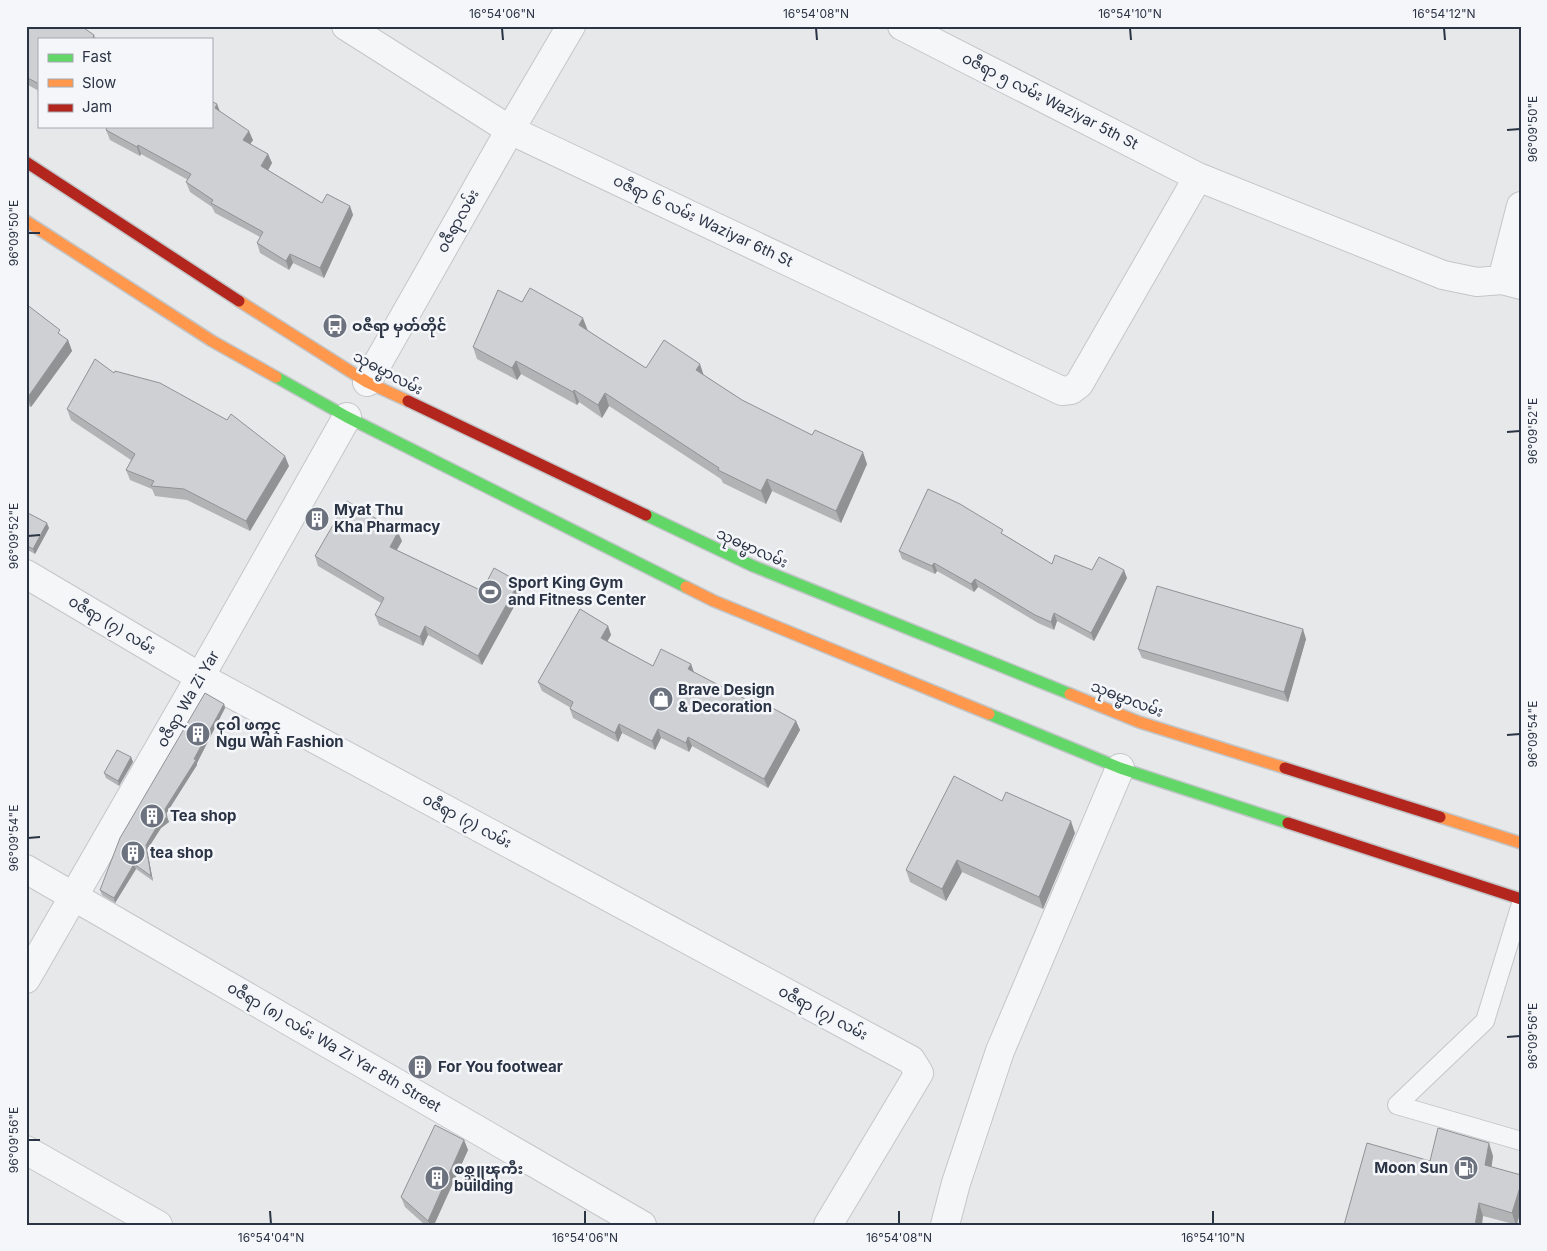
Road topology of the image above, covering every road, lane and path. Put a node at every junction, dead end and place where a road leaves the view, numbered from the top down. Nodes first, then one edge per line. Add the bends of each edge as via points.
1 (346, 26) edge
2 (571, 26) edge
3 (902, 26) edge
4 (510, 130) junction
5 (26, 162) edge
6 (1198, 177) junction
7 (1521, 206) edge
8 (26, 221) edge
9 (1511, 282) edge
10 (365, 386) junction
11 (349, 414) junction
12 (26, 574) edge
13 (200, 678) junction
14 (1120, 768) junction
15 (1521, 843) edge
16 (26, 869) edge
17 (74, 897) junction
18 (1521, 899) edge
19 (1521, 904) edge
20 (26, 980) edge
21 (1521, 1141) edge
22 (26, 1150) edge
23 (158, 1225) edge
24 (642, 1225) edge
25 (828, 1225) edge
26 (944, 1225) edge

1 - 4 street, ဝဇီရာ ၆ လမ်း Waziyar 6th St
2 - 4 street, ဝဇီရာလမ်း
3 - 6 street, ဝဇီရာ ၅ လမ်း Waziyar 5th St
4 - 6 street, ဝဇီရာ ၆ လမ်း Waziyar 6th St via 1062,391 1071,390 1079,384
4 - 10 street, ဝဇီရာလမ်း
5 - 10 main road, သုဓမ္မာလမ်း
6 - 9 street, ဝဇီရာ ၅ လမ်း Waziyar 5th St via 1443,275 1477,282
7 - 9 street
8 - 11 main road via 212,341
10 - 15 main road, သုဓမ္မာလမ်း via 753,566 1140,722
11 - 13 street, ၀ဇီရာ Wa Zi Yar
11 - 14 main road via 714,601
12 - 13 street, ၀ဇီရာ (၇) လမ်း
13 - 17 street, ၀ဇီရာ Wa Zi Yar
13 - 25 street, ၀ဇီရာ (၇) လမ်း via 911,1060 919,1073
14 - 18 main road
14 - 26 street via 1000,1051
16 - 17 street, ၀ဇီရာ (၈) လမ်း Wa Zi Yar 8th Street
17 - 20 street, ၀ဇီရာ Wa Zi Yar
17 - 24 street, ၀ဇီရာ (၈) လမ်း Wa Zi Yar 8th Street
19 - 21 lane via 1485,1021 1397,1105
22 - 23 street

